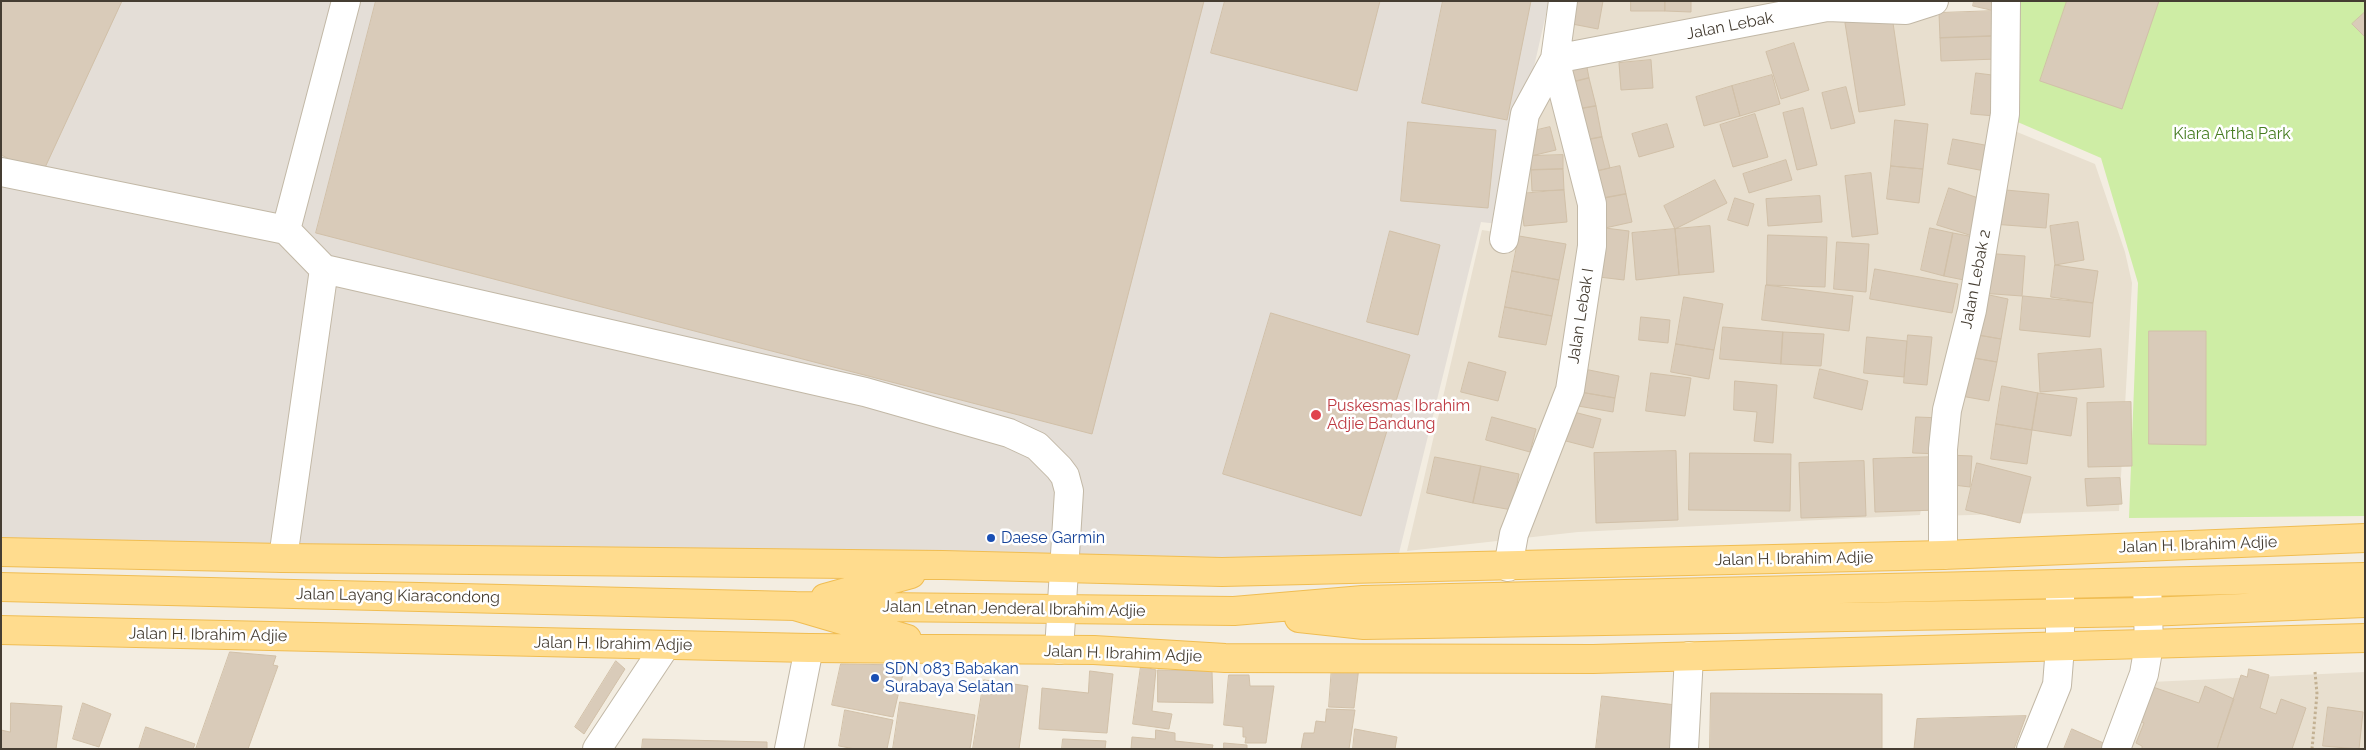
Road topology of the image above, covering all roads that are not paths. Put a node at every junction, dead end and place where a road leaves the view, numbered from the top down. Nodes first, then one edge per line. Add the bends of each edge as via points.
1 (346, 1) edge
2 (1562, 1) edge
3 (1934, 1) edge
4 (2006, 1) edge
5 (1555, 59) junction
6 (1, 172) edge
7 (286, 230) junction
8 (1504, 240) dead end
9 (324, 269) junction
10 (2365, 538) edge
11 (1, 552) edge
12 (1943, 556) junction
13 (283, 558) junction
14 (943, 566) junction
15 (1508, 566) junction
16 (1064, 569) junction
17 (1222, 572) junction
18 (2365, 577) edge
19 (2147, 582) junction
20 (2060, 584) junction
21 (1, 586) edge
22 (2365, 603) edge
23 (795, 606) junction
24 (1060, 610) junction
25 (1234, 611) joint
26 (1364, 612) junction
27 (2059, 612) junction
28 (2147, 612) junction
29 (1, 630) edge
30 (2365, 638) edge
31 (2149, 645) junction
32 (666, 646) junction
33 (934, 647) junction
34 (2060, 647) junction
35 (809, 648) junction
36 (1059, 650) junction
37 (1689, 656) junction
38 (1225, 658) junction
39 (597, 749) edge
40 (789, 749) edge
41 (1684, 749) edge
42 (2031, 749) edge
43 (2116, 749) edge

1 - 7 street
2 - 5 street
3 - 5 street, Jalan Lebak via 1906,10 1828,7
4 - 12 street, Jalan Lebak 2 via 2006,114 1972,310 1947,410 1943,449
5 - 8 street via 1525,114
5 - 15 street, Jalan Lebak I via 1592,204 1592,246 1570,390 1514,534
6 - 7 street
7 - 9 street
9 - 13 street
9 - 16 street via 865,392 1009,433 1037,446 1065,476 1069,491
10 - 12 main road, Jalan H. Ibrahim Adjie
11 - 13 main road, Jalan H. Ibrahim Adjie
12 - 15 main road, Jalan H. Ibrahim Adjie
13 - 14 main road, Jalan H. Ibrahim Adjie
14 - 16 main road, Jalan H. Ibrahim Adjie
14 - 23 main road, Jalan Layang Kiaracondong
15 - 17 main road, Jalan H. Ibrahim Adjie
16 - 17 main road, Jalan H. Ibrahim Adjie
16 - 24 street
17 - 26 main road, Jalan H. Ibrahim Adjie
18 - 19 main road, Jalan H. Ibrahim Adjie
19 - 20 main road, Jalan H. Ibrahim Adjie
19 - 28 street
20 - 26 main road, Jalan H. Ibrahim Adjie
20 - 27 street
21 - 23 main road, Jalan Layang Kiaracondong
22 - 28 main road, Jalan H. Ibrahim Adjie
23 - 24 main road, Jalan Letnan Jenderal Ibrahim Adjie
23 - 33 main road, Jalan Layang Kiaracondong
24 - 25 main road, Jalan Letnan Jenderal Ibrahim Adjie
24 - 36 street
25 - 26 main road, Jalan H. Ibrahim Adjie
26 - 27 main road, Jalan H. Ibrahim Adjie
26 - 38 main road, Jalan H. Ibrahim Adjie
27 - 28 main road, Jalan H. Ibrahim Adjie
27 - 34 street
28 - 31 street
29 - 32 main road, Jalan H. Ibrahim Adjie
30 - 31 main road, Jalan H. Ibrahim Adjie
31 - 34 main road, Jalan H. Ibrahim Adjie
31 - 43 street via 2144,674
32 - 35 main road, Jalan H. Ibrahim Adjie
32 - 39 street
33 - 35 main road, Jalan H. Ibrahim Adjie
33 - 36 main road, Jalan H. Ibrahim Adjie
34 - 37 main road, Jalan H. Ibrahim Adjie
34 - 42 street via 2057,685
35 - 40 street
36 - 38 main road, Jalan H. Ibrahim Adjie
37 - 38 main road, Jalan H. Ibrahim Adjie via 1593,659
37 - 41 street

